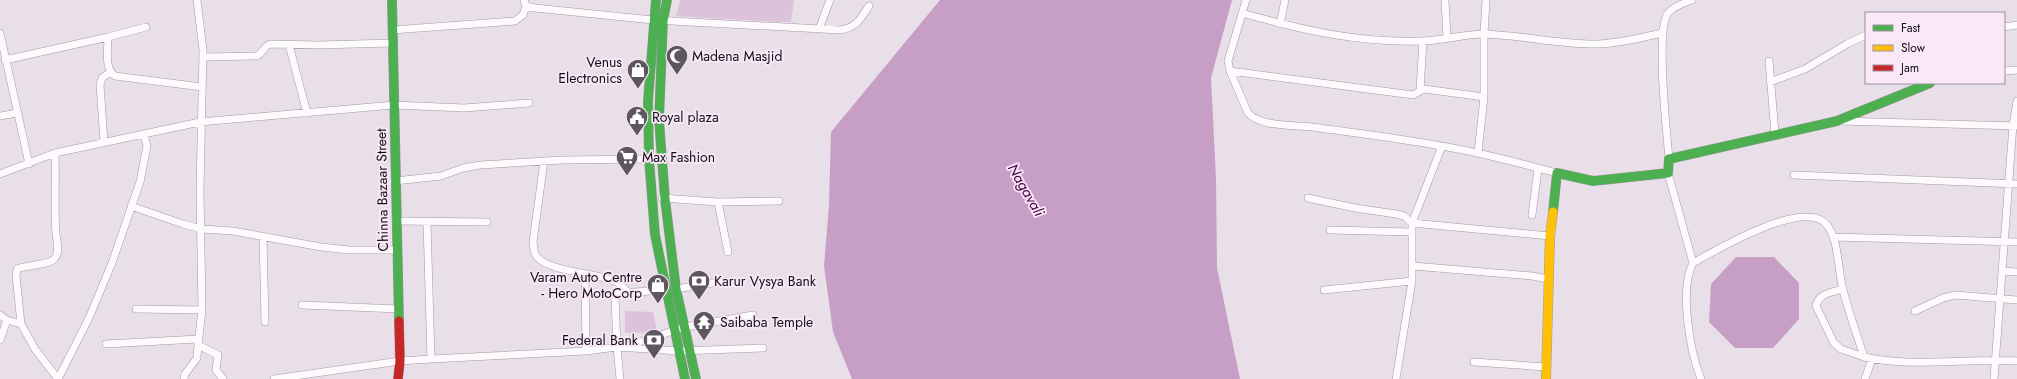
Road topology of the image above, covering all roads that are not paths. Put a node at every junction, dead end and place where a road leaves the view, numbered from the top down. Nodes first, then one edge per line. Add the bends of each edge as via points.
1 (197, 0) edge
2 (392, 0) edge
3 (656, 0) edge
4 (667, 0) edge
5 (830, 0) edge
6 (1246, 0) edge
7 (1285, 0) edge
8 (1445, 0) edge
9 (1486, 0) edge
10 (1692, 0) edge
11 (525, 3) edge
12 (869, 6) dead end
13 (1242, 13) junction
14 (658, 20) junction
15 (1280, 24) junction
16 (2017, 25) edge
17 (146, 26) dead end
18 (2005, 27) edge
19 (819, 29) junction
20 (392, 30) junction
21 (0, 33) edge
22 (1662, 33) junction
23 (1484, 34) junction
24 (1865, 35) edge
25 (108, 37) junction
26 (1446, 38) junction
27 (1423, 41) junction
28 (392, 43) junction
29 (289, 45) junction
30 (203, 56) junction
31 (5, 60) junction
32 (1769, 61) dead end
33 (4, 70) edge
34 (2017, 70) edge
35 (2005, 71) edge
36 (110, 72) junction
37 (1230, 72) junction
38 (1770, 82) junction
39 (1928, 84) edge
40 (202, 87) junction
41 (1420, 90) junction
42 (1484, 97) junction
43 (2017, 100) edge
44 (529, 103) dead end
45 (394, 105) junction
46 (17, 113) junction
47 (308, 113) junction
48 (0, 116) edge
49 (1837, 121) junction
50 (200, 122) junction
51 (2015, 126) edge
52 (1775, 134) junction
53 (144, 135) junction
54 (104, 142) junction
55 (1442, 146) junction
56 (55, 153) junction
57 (1478, 153) junction
58 (2014, 157) edge
59 (649, 159) junction
60 (1669, 160) junction
61 (544, 161) junction
62 (29, 164) junction
63 (1538, 169) junction
64 (1557, 173) junction
65 (1668, 173) junction
66 (0, 174) edge
67 (1794, 175) dead end
68 (395, 181) junction
69 (2008, 183) junction
70 (2017, 184) edge
71 (652, 197) junction
72 (1308, 198) dead end
73 (665, 199) junction
74 (779, 201) dead end
75 (718, 202) junction
76 (131, 206) junction
77 (1532, 215) dead end
78 (396, 222) junction
79 (427, 222) junction
80 (487, 222) dead end
81 (1412, 223) junction
82 (202, 228) junction
83 (1330, 230) dead end
84 (1412, 232) junction
85 (263, 236) junction
86 (1550, 236) junction
87 (1833, 237) junction
88 (2005, 241) junction
89 (2017, 242) edge
90 (397, 250) junction
91 (728, 252) dead end
92 (1693, 264) junction
93 (1413, 266) junction
94 (2002, 271) junction
95 (2017, 272) edge
96 (585, 275) junction
97 (1548, 279) junction
98 (724, 281) dead end
99 (1412, 282) junction
100 (1842, 289) junction
101 (672, 290) junction
102 (1324, 290) dead end
103 (629, 292) junction
104 (2000, 299) junction
105 (2017, 300) edge
106 (302, 305) dead end
107 (136, 309) dead end
108 (399, 309) junction
109 (202, 310) junction
110 (1915, 311) dead end
111 (0, 315) edge
112 (753, 315) dead end
113 (7, 320) junction
114 (265, 322) dead end
115 (22, 324) junction
116 (685, 327) junction
117 (675, 330) junction
118 (0, 340) edge
119 (198, 342) junction
120 (106, 344) dead end
121 (620, 347) junction
122 (763, 348) dead end
123 (690, 350) junction
124 (586, 351) junction
125 (679, 351) junction
126 (1864, 357) junction
127 (431, 359) junction
128 (1872, 359) junction
129 (1994, 360) junction
130 (400, 361) junction
131 (2017, 361) edge
132 (1474, 362) dead end
133 (1546, 368) junction
134 (58, 379) edge
135 (184, 379) edge
136 (223, 379) edge
137 (274, 379) edge
138 (398, 379) edge
139 (620, 379) edge
140 (685, 379) edge
141 (696, 379) edge
142 (1396, 379) edge
143 (1546, 379) edge
144 (1701, 379) edge
145 (1865, 379) edge
146 (1994, 379) edge

1 - 30 street
2 - 20 street, Chinna Bazaar Street
3 - 14 street
4 - 14 street
5 - 19 street
6 - 13 street
7 - 15 street
8 - 26 street
9 - 23 street
10 - 22 street via 1668,13
11 - 14 street via 535,8
11 - 20 street via 523,15 515,21
12 - 19 street via 857,24 850,28
13 - 15 street
13 - 37 street via 1230,51
14 - 19 street
14 - 59 street via 648,101
14 - 73 street via 659,120
15 - 27 street via 1347,38
16 - 18 street
17 - 25 street
20 - 28 street, Chinna Bazaar Street
21 - 31 street
22 - 23 street via 1598,44
22 - 60 street
23 - 26 street
23 - 42 street
24 - 38 street via 1805,69
25 - 31 street
25 - 36 street
26 - 27 street
27 - 41 street
28 - 29 street
28 - 45 street, Chinna Bazaar Street
29 - 30 street via 266,46 257,56
29 - 47 street
30 - 40 street
31 - 33 street
32 - 38 street
33 - 46 street
34 - 35 street
36 - 40 street via 115,76
36 - 54 street via 102,78 100,85
37 - 41 street via 1413,95 1418,94
37 - 55 street via 1248,113 1260,122
38 - 52 street
39 - 49 street
40 - 50 street
41 - 42 street
42 - 57 street
43 - 51 street
44 - 45 street via 464,108
45 - 47 street
45 - 68 street, Chinna Bazaar Street
46 - 48 street
46 - 62 street
47 - 50 street
49 - 51 street
49 - 52 street
50 - 53 street
50 - 82 street
51 - 58 street
52 - 60 street
53 - 54 street
53 - 76 street via 147,146 145,162
54 - 56 street
55 - 57 street
55 - 81 street
56 - 62 street
56 - 115 street via 58,251 50,262 17,269
57 - 63 street
58 - 69 street
59 - 61 street
59 - 71 street
60 - 65 street
61 - 68 street via 480,165 441,176
61 - 96 street via 533,242 534,253 538,259 547,263
62 - 66 street
63 - 64 street
63 - 77 street
64 - 65 street via 1593,181
64 - 86 street
65 - 92 street
67 - 69 street
68 - 78 street, Chinna Bazaar Street
69 - 70 street
69 - 88 street
71 - 73 street
71 - 101 street via 654,235
72 - 81 street via 1396,214 1404,216
73 - 75 street
73 - 101 street
74 - 75 street
75 - 91 street
76 - 82 street
76 - 134 street via 104,282 76,346
78 - 79 street
78 - 90 street, Chinna Bazaar Street
79 - 80 street
79 - 127 street
81 - 84 street
81 - 86 street
82 - 85 street
82 - 109 street
83 - 84 street
84 - 93 street
85 - 90 street via 349,250
85 - 114 street
86 - 97 street
87 - 88 street
87 - 92 street via 1827,225 1818,219 1786,219
87 - 100 street
88 - 89 street
88 - 94 street
90 - 108 street, Chinna Bazaar Street
92 - 144 street via 1688,272 1686,301 1695,365
93 - 97 street
93 - 99 street
94 - 95 street
94 - 104 street
96 - 103 street via 615,281
96 - 124 street
97 - 133 street
98 - 101 street
99 - 102 street
99 - 142 street
100 - 126 street
100 - 126 street via 1822,296 1817,300 1816,306 1834,343 1841,349
101 - 103 street
101 - 116 street
101 - 117 street
103 - 121 street via 618,293 615,298
104 - 105 street
104 - 110 street via 1955,295
104 - 129 street
106 - 108 street
107 - 109 street
108 - 130 street, Chinna Bazaar Street
109 - 119 street
111 - 113 street
112 - 116 street
113 - 115 street
113 - 118 street
115 - 134 street via 35,349
116 - 117 street
116 - 123 street
117 - 121 street
117 - 125 street
119 - 120 street
119 - 135 street via 197,358
119 - 136 street via 218,354 216,370
121 - 124 street
121 - 125 street
121 - 139 street
122 - 123 street
123 - 125 street
123 - 141 street
124 - 127 street
125 - 140 street
126 - 128 street
127 - 130 street
128 - 129 street via 1919,363
128 - 145 street
129 - 131 street
129 - 146 street
130 - 137 street
130 - 138 street, Chinna Bazaar Street
132 - 133 street
133 - 143 street

